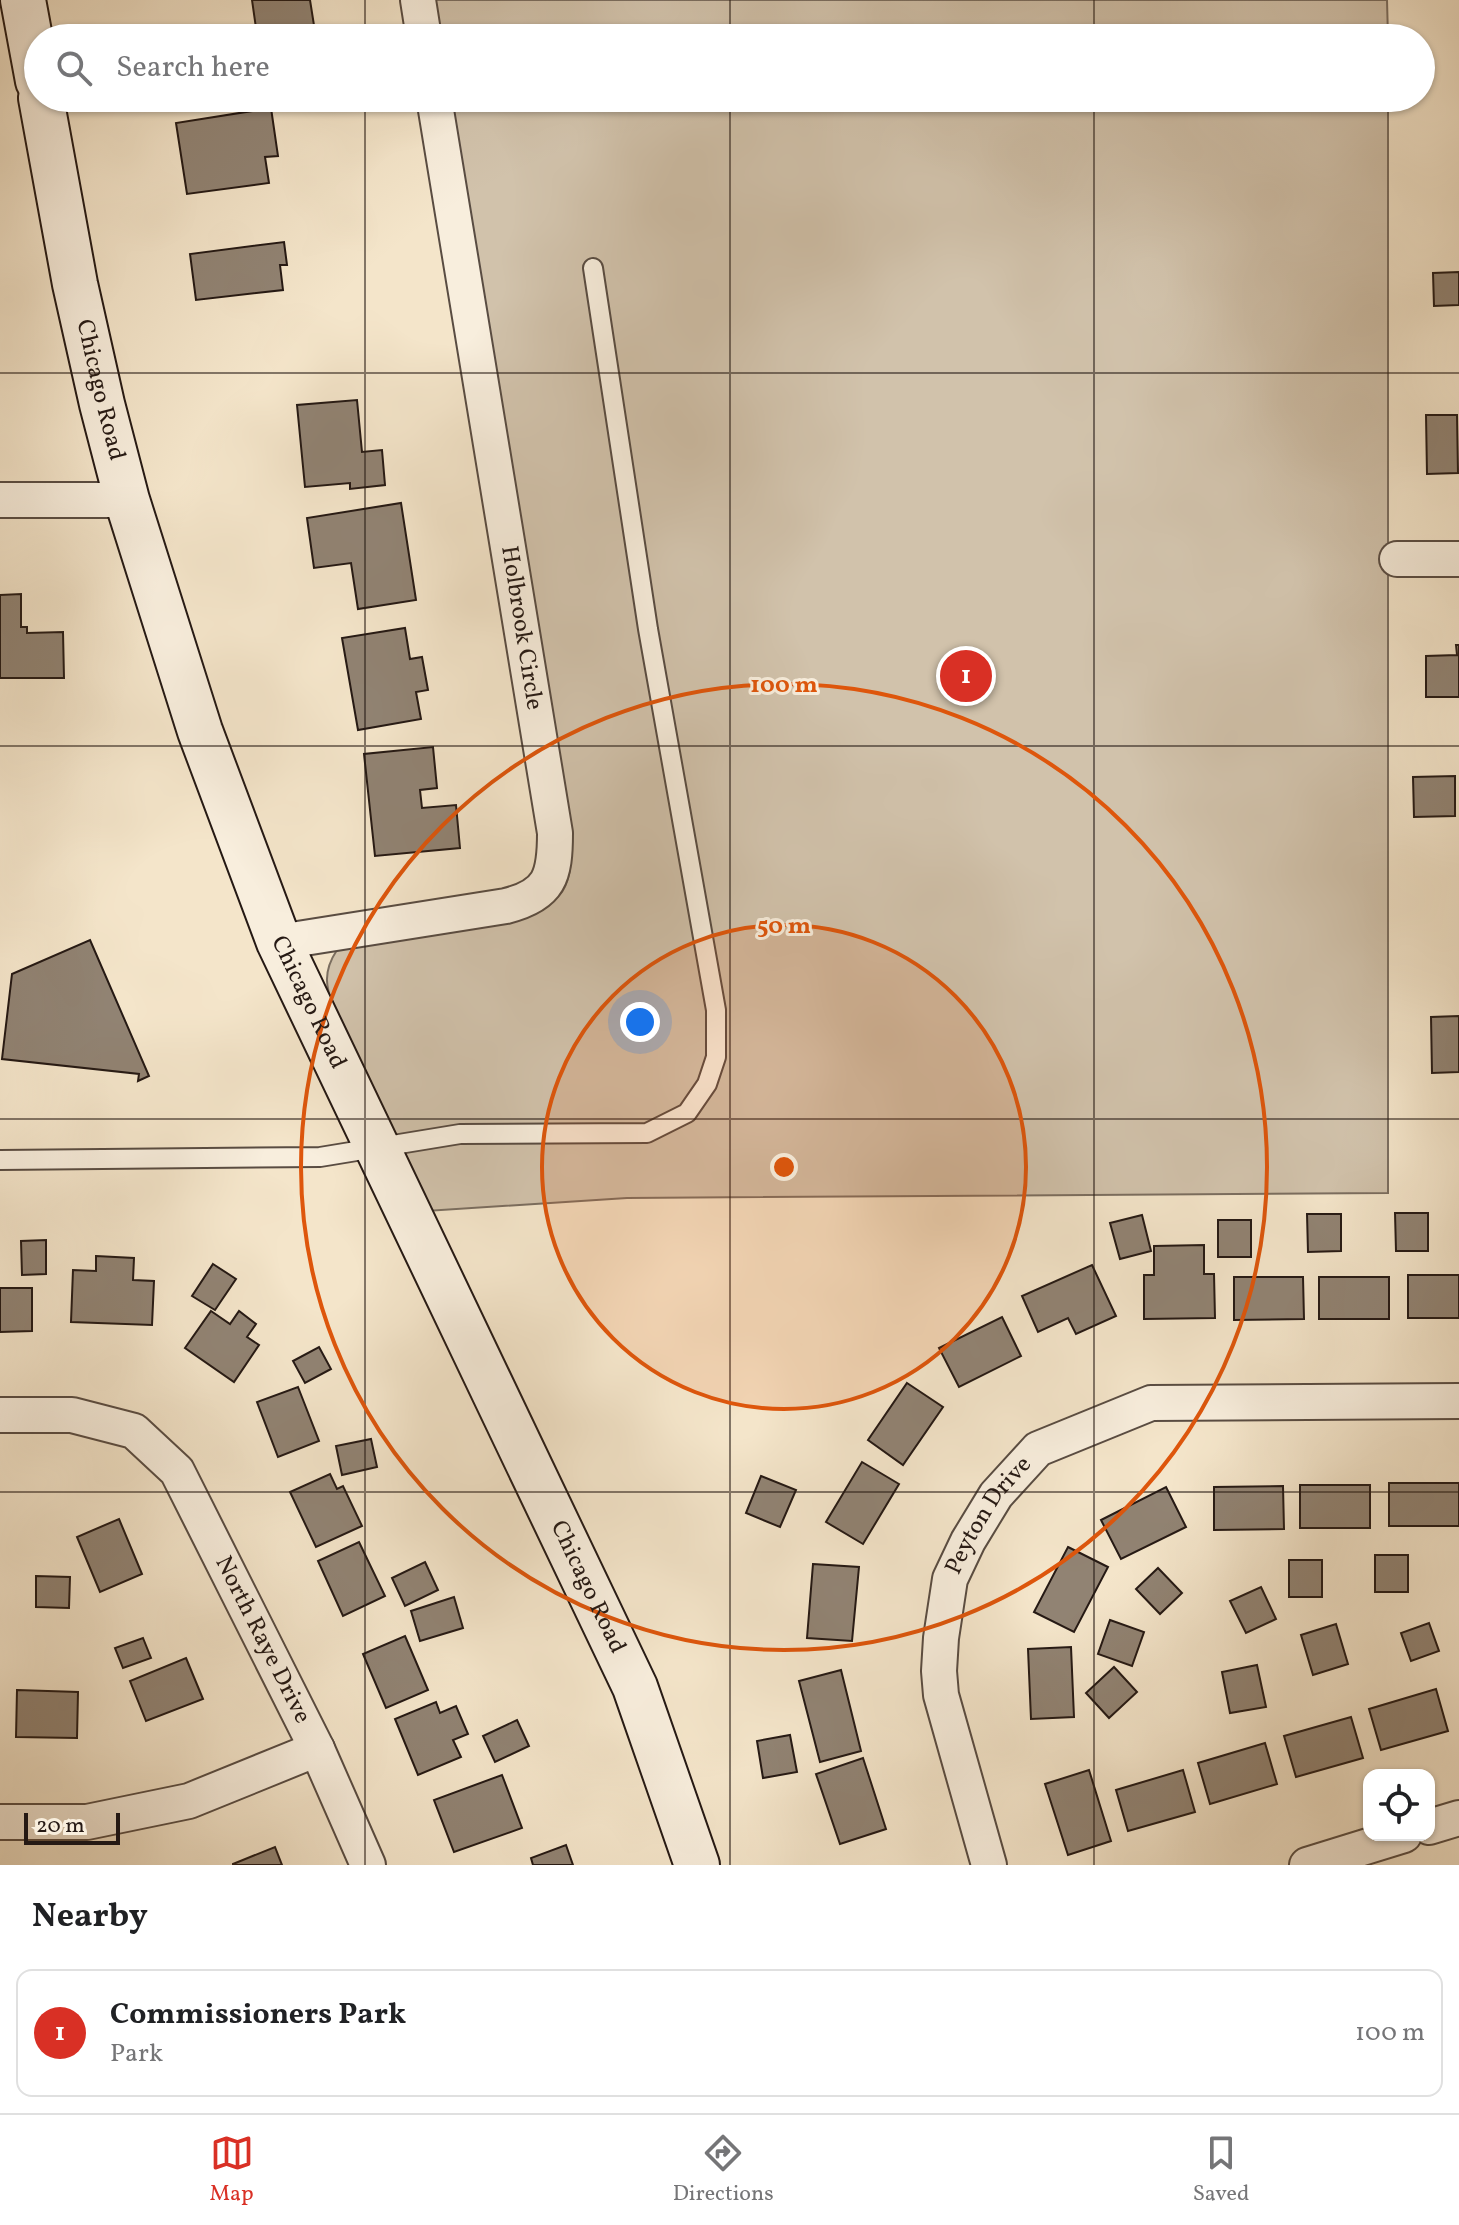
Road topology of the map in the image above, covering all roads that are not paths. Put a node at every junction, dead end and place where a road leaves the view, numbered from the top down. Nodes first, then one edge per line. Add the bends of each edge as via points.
1 (23, 0) edge
2 (418, 0) edge
3 (27, 24) edge
4 (422, 24) edge
5 (44, 112) edge
6 (436, 112) edge
7 (593, 268) dead end
8 (0, 500) edge
9 (127, 500) junction
10 (1397, 559) dead end
11 (1459, 559) edge
12 (279, 942) junction
13 (375, 1147) junction
14 (0, 1160) edge
15 (1459, 1401) edge
16 (0, 1415) edge
17 (317, 1749) junction
18 (1459, 1818) edge
19 (0, 1822) edge
20 (1435, 1825) edge
21 (1385, 1841) edge
22 (368, 1865) edge
23 (697, 1865) edge
24 (989, 1865) edge
25 (1307, 1865) edge

1 - 3 street
2 - 4 street
5 - 9 street, Chicago Road via 75,284
6 - 12 street, Holbrook Circle via 555,858 541,891 528,900
7 - 13 lane via 648,629 716,1010 716,1057 707,1084 687,1113 647,1133 460,1134
8 - 9 street
9 - 12 street, Chicago Road via 200,731
10 - 11 street
12 - 13 street, Chicago Road
13 - 14 lane via 320,1157
13 - 23 street, Chicago Road via 635,1687
15 - 24 street, Peyton Drive via 1151,1403 1038,1449 996,1495 968,1541 950,1579 941,1638 941,1695
16 - 17 street, North Raye Drive via 72,1415 134,1431 177,1471
17 - 19 street via 189,1801 87,1822
17 - 22 street, North Raye Drive
18 - 20 street
21 - 25 street

